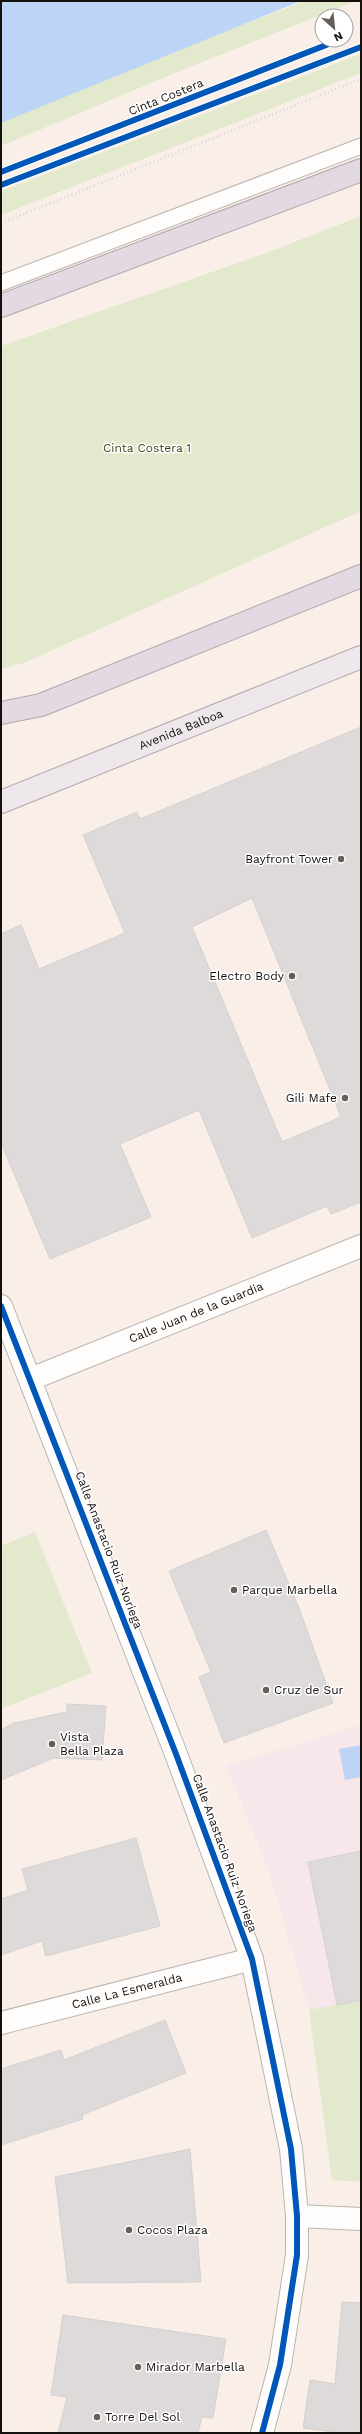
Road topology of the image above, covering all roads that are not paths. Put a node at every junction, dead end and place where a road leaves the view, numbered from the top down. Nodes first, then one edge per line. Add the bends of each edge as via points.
1 (361, 146) edge
2 (361, 170) edge
3 (1, 283) edge
4 (1, 306) edge
5 (361, 576) edge
6 (361, 657) edge
7 (41, 705) junction
8 (1, 713) edge
9 (1, 722) edge
10 (1, 802) edge
11 (361, 1246) edge
12 (2, 1308) edge
13 (31, 1379) junction
14 (252, 1959) junction
15 (1, 2023) edge
16 (297, 2216) junction
17 (361, 2219) edge
18 (262, 2433) edge

1 - 3 lane
2 - 4 highway
5 - 7 highway
6 - 10 main road, Avenida Balboa
7 - 8 highway
7 - 9 main road
11 - 13 street, Calle Juan de la Guardia
12 - 13 street, Calle Anastacio Ruiz Noriega
13 - 14 street, Calle Anastacio Ruiz Noriega
14 - 15 street, Calle La Esmeralda
14 - 16 street, Calle Anastacio Ruiz Noriega via 291,2149
16 - 17 street
16 - 18 street, Calle Anastacio Ruiz Noriega via 297,2255 280,2365

